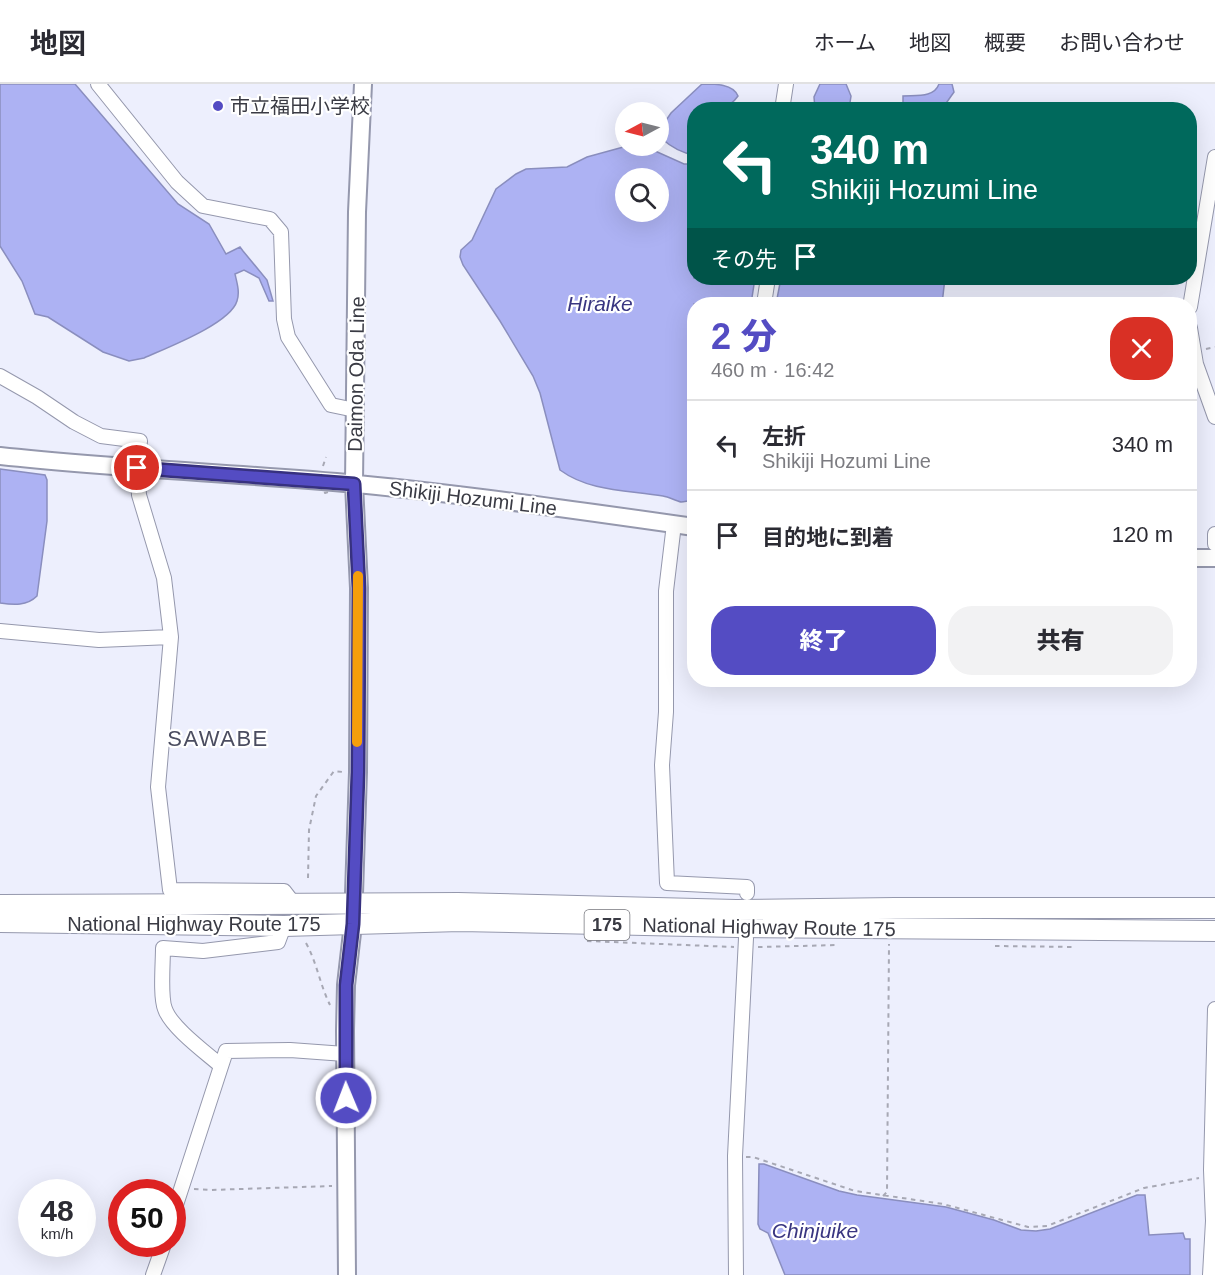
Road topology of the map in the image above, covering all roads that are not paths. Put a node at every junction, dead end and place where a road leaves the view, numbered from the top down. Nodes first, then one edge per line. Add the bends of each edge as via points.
1 (98, 84) edge
2 (363, 84) edge
3 (786, 84) edge
4 (783, 102) edge
5 (1215, 157) edge
6 (1197, 265) edge
7 (1197, 367) edge
8 (0, 376) edge
9 (355, 410) junction
10 (1215, 417) edge
11 (0, 456) edge
12 (137, 468) junction
13 (354, 484) junction
14 (674, 524) junction
15 (687, 526) edge
16 (1215, 534) edge
17 (1215, 544) edge
18 (1197, 558) edge
19 (1215, 558) edge
20 (0, 632) edge
21 (171, 637) junction
22 (747, 893) dead end
23 (354, 903) junction
24 (0, 904) edge
25 (294, 904) junction
26 (1215, 908) edge
27 (0, 922) edge
28 (353, 924) junction
29 (284, 926) junction
30 (1215, 931) edge
31 (746, 938) dead end
32 (1215, 1009) edge
33 (345, 1054) junction
34 (220, 1065) junction
35 (1212, 1172) edge
36 (185, 1179) edge
37 (159, 1257) edge
38 (153, 1275) edge
39 (347, 1275) edge
40 (736, 1275) edge
41 (1210, 1275) edge

1 - 9 street via 177,182 203,206 270,219 281,232 288,337 331,405
2 - 9 main road, Daimon Oda Line
3 - 4 street
5 - 6 street
7 - 10 street
8 - 12 street via 100,436 140,441
9 - 13 main road, Daimon Oda Line
11 - 12 main road, Shikiji Hozumi Line
12 - 13 main road, Shikiji Hozumi Line
12 - 21 street via 139,495 164,578
13 - 14 main road, Shikiji Hozumi Line
13 - 23 main road, Daimon Oda Line via 359,588
14 - 15 main road, Shikiji Hozumi Line
14 - 22 street via 666,591 662,765 667,883 747,887
16 - 17 street
18 - 19 main road
20 - 21 street via 99,640
21 - 25 street via 158,787 170,890 284,891
23 - 25 highway, National Highway Route 175 / 175
23 - 26 highway, National Highway Route 175 / 175 via 736,910
23 - 28 main road, Daimon Oda Line
24 - 25 highway, National Highway Route 175 / 175
27 - 29 highway, National Highway Route 175 / 175
28 - 29 highway, National Highway Route 175 / 175
28 - 30 highway, National Highway Route 175 / 175 via 460,921
28 - 33 main road, Daimon Oda Line via 346,985
29 - 34 street via 278,942 202,951 163,948 164,1007 168,1016
31 - 40 street via 735,1156
32 - 35 street
33 - 34 street via 226,1051
33 - 39 main road, Daimon Oda Line
34 - 36 street
35 - 41 street
37 - 38 street

